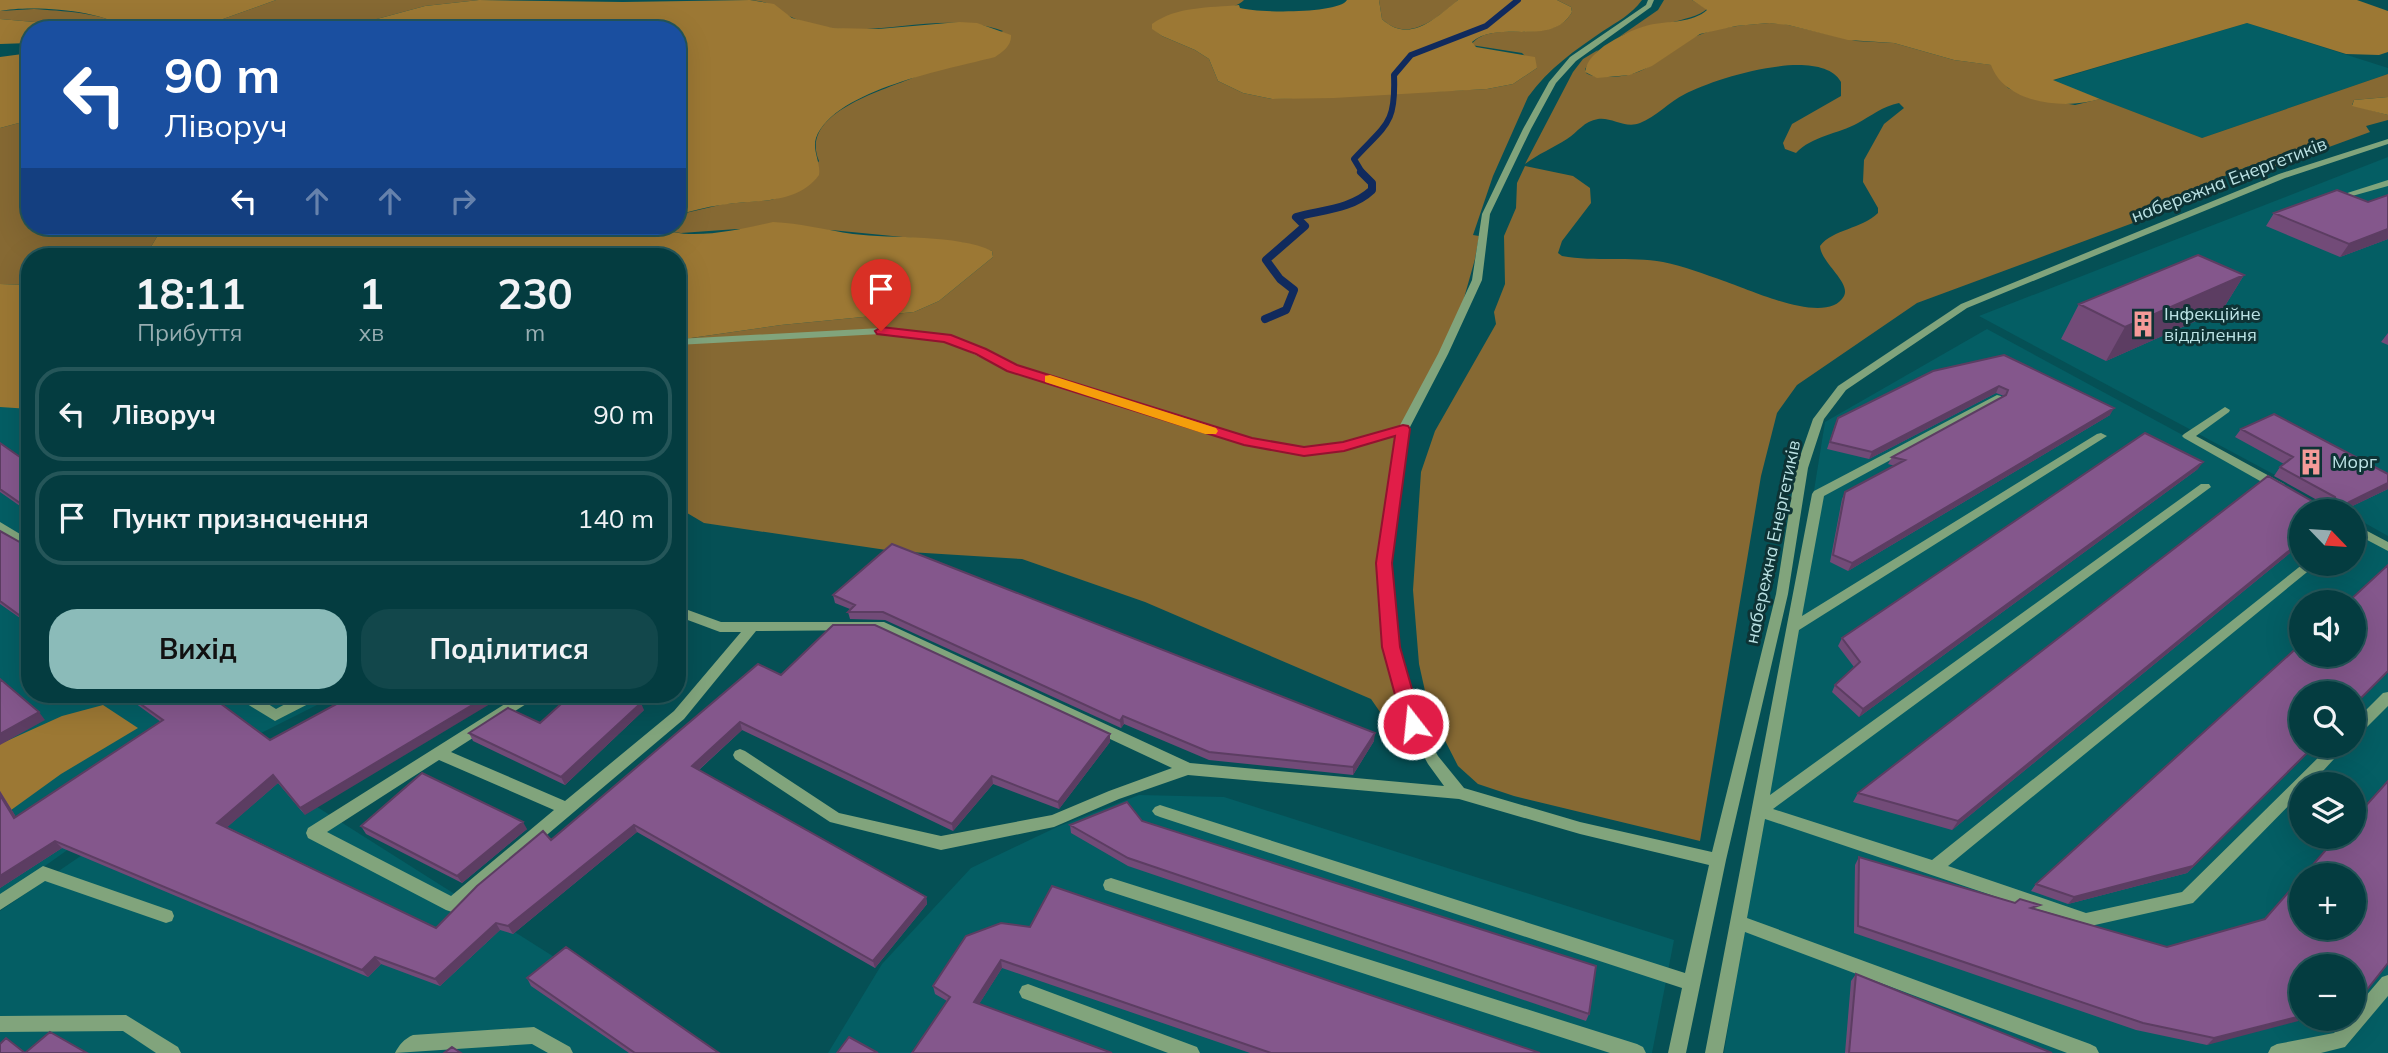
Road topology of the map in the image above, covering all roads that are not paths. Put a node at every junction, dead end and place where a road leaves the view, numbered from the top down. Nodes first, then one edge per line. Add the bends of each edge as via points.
1 (1651, 0) edge
2 (2388, 141) edge
3 (2388, 183) edge
4 (2345, 195) edge
5 (686, 342) edge
6 (1997, 398) edge
7 (2225, 410) dead end
8 (1403, 429) junction
9 (2101, 436) dead end
10 (2205, 487) dead end
11 (2289, 492) edge
12 (0, 526) edge
13 (2366, 535) edge
14 (21, 540) edge
15 (2388, 548) edge
16 (2296, 576) edge
17 (686, 614) edge
18 (753, 626) junction
19 (1794, 627) junction
20 (2388, 697) edge
21 (256, 703) edge
22 (299, 703) edge
23 (516, 703) edge
24 (2366, 719) edge
25 (438, 753) junction
26 (740, 755) dead end
27 (2327, 758) edge
28 (1188, 769) junction
29 (1459, 793) junction
30 (567, 809) junction
31 (1160, 811) dead end
32 (1759, 811) junction
33 (1718, 860) junction
34 (1934, 868) junction
35 (1111, 885) dead end
36 (0, 903) edge
37 (166, 916) dead end
38 (1739, 922) junction
39 (1690, 983) junction
40 (2388, 983) edge
41 (1028, 992) dead end
42 (0, 1024) edge
43 (172, 1053) edge
44 (404, 1053) edge
45 (564, 1053) edge
46 (1191, 1053) edge
47 (1637, 1053) edge
48 (1677, 1053) edge
49 (1714, 1053) edge
50 (2090, 1053) edge
51 (2277, 1053) edge

1 - 8 street via 1649,6 1573,59 1553,82 1486,214 1477,280
2 - 33 street, набережна Енергетиків via 2282,176 1964,306 1842,388 1818,419 1802,468 1782,594
3 - 4 street
5 - 8 street via 881,331 947,338 1012,368 1250,442 1304,451 1344,447
6 - 19 street via 1818,494
7 - 11 street via 2188,436
8 - 29 street via 1384,563 1391,647 1413,724
9 - 19 street
10 - 32 street
12 - 14 street
13 - 15 street
16 - 34 street
17 - 18 street via 720,626
18 - 28 street via 879,625
18 - 30 street via 679,715
19 - 32 street
20 - 24 street
21 - 22 street via 275,716
23 - 25 street
25 - 30 street
25 - 30 street via 314,833 452,905
26 - 28 street via 835,818 941,843 1054,821
27 - 34 lane via 2187,898 2086,920
28 - 29 street
29 - 33 street via 1580,828
31 - 39 street
32 - 34 street
32 - 38 street
33 - 39 street, набережна Енергетиків
35 - 47 street
36 - 37 street via 43,873
38 - 49 street
38 - 50 lane
39 - 48 street, набережна Енергетиків
40 - 51 street via 2339,1041
41 - 46 street
42 - 43 street via 125,1023
44 - 45 street via 413,1044 534,1035

